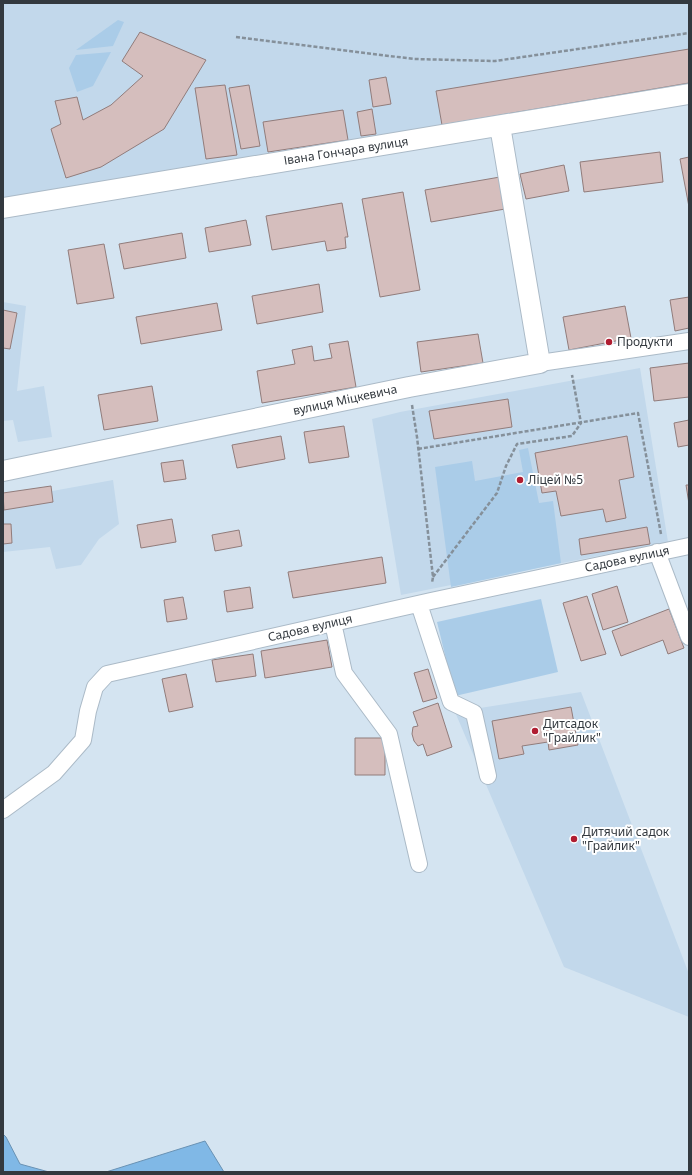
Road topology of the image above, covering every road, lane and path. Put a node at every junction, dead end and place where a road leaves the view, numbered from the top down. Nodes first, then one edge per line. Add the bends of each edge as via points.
1 (689, 33) edge
2 (236, 37) dead end
3 (689, 94) edge
4 (500, 126) junction
5 (3, 208) edge
6 (689, 341) edge
7 (570, 358) junction
8 (540, 363) junction
9 (409, 387) junction
10 (581, 423) junction
11 (418, 449) junction
12 (3, 471) edge
13 (689, 546) edge
14 (661, 552) junction
15 (433, 577) junction
16 (425, 602) junction
17 (333, 623) junction
18 (689, 637) edge
19 (488, 776) dead end
20 (3, 810) edge
21 (419, 864) dead end

1 - 2 path via 496,61 414,59
3 - 4 street, Івана Гончара вулиця
4 - 5 street, Івана Гончара вулиця
4 - 8 street
6 - 7 street, вулиця Міцкевича
7 - 8 street, вулиця Міцкевича
7 - 10 path
8 - 9 street, вулиця Міцкевича
9 - 11 path
9 - 12 street, вулиця Міцкевича
10 - 11 path
10 - 14 path via 638,414
10 - 15 path via 572,436 517,444 497,493
11 - 15 path
13 - 14 street, Садова вулиця
14 - 16 street, Садова вулиця
14 - 18 street
15 - 16 path
16 - 17 street, Садова вулиця
16 - 19 street via 451,702 474,713
17 - 20 street, Садова вулиця via 107,674 95,687 83,740 54,773
17 - 21 street via 344,673 389,734

